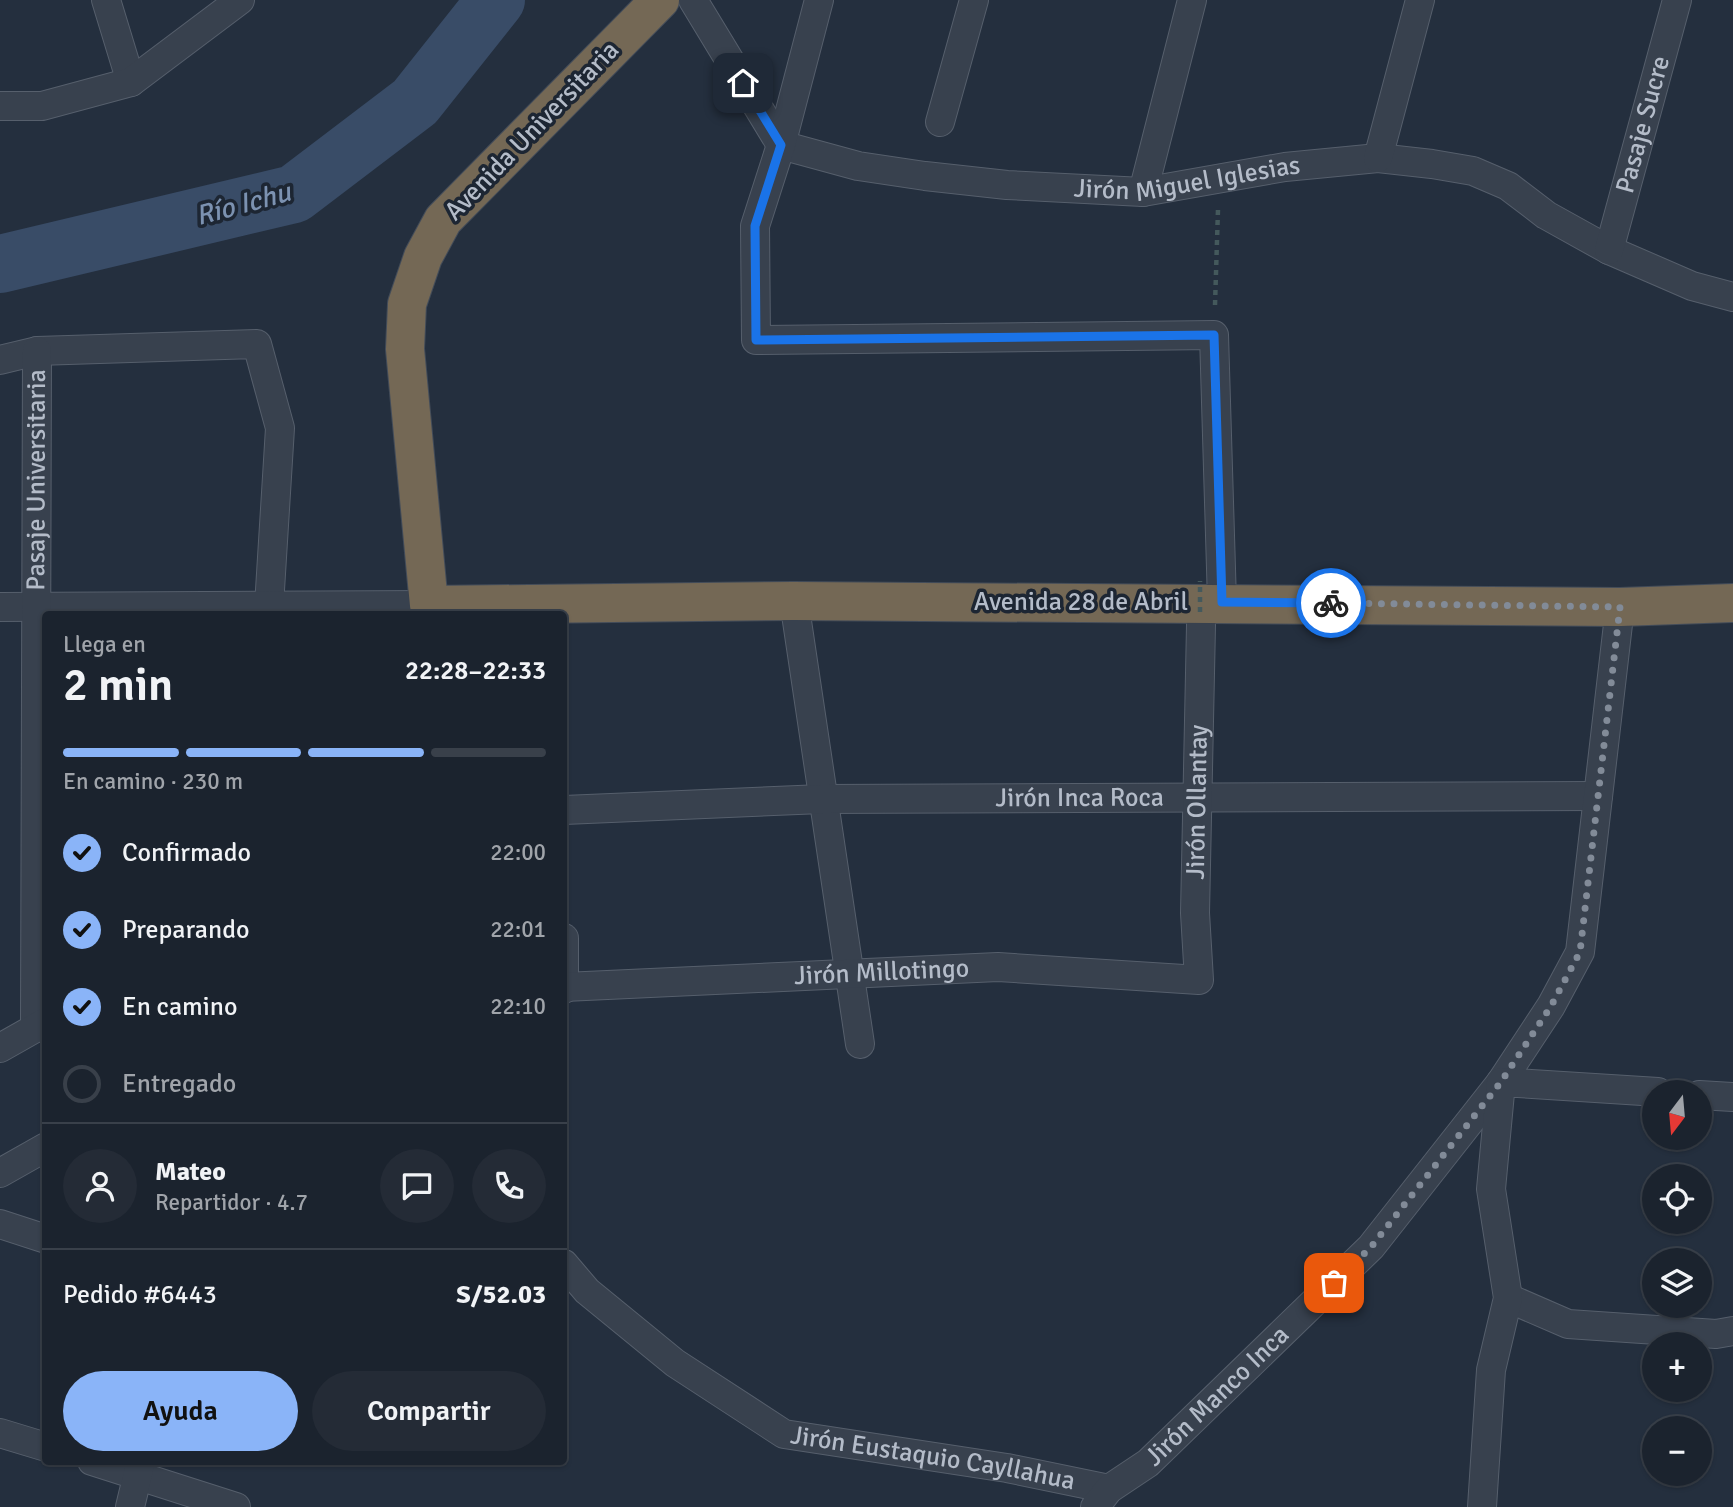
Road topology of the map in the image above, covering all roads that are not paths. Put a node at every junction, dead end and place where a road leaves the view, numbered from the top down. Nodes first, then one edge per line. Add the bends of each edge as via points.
1 (106, 0) edge
2 (240, 0) edge
3 (660, 0) edge
4 (693, 0) edge
5 (818, 0) edge
6 (974, 0) edge
7 (1192, 0) edge
8 (1420, 0) edge
9 (1677, 0) edge
10 (131, 82) junction
11 (0, 106) edge
12 (940, 122) dead end
13 (781, 145) junction
14 (1378, 158) junction
15 (1143, 192) junction
16 (1609, 250) junction
17 (1733, 297) edge
18 (37, 351) junction
19 (0, 360) edge
20 (794, 601) junction
21 (1733, 603) edge
22 (1206, 605) junction
23 (269, 606) junction
24 (0, 607) edge
25 (36, 607) junction
26 (1620, 607) junction
27 (430, 609) edge
28 (489, 609) edge
29 (343, 610) edge
30 (1598, 796) junction
31 (1198, 797) junction
32 (822, 799) junction
33 (567, 810) edge
34 (848, 975) junction
35 (1199, 980) joint
36 (567, 988) edge
37 (40, 1025) edge
38 (860, 1044) dead end
39 (0, 1048) edge
40 (1501, 1082) junction
41 (1642, 1091) edge
42 (1712, 1096) edge
43 (1733, 1097) edge
44 (42, 1149) edge
45 (0, 1173) edge
46 (0, 1224) edge
47 (42, 1238) edge
48 (567, 1268) edge
49 (1508, 1298) junction
50 (1733, 1331) edge
51 (0, 1433) edge
52 (42, 1446) edge
53 (119, 1465) edge
54 (139, 1468) edge
55 (1102, 1498) edge
56 (130, 1507) edge
57 (236, 1507) edge
58 (1482, 1507) edge

1 - 10 street
2 - 10 street
3 - 27 highway, Avenida Universitaria via 443,220 424,257 407,304 405,349
4 - 13 street
5 - 13 street
6 - 12 street
7 - 15 street
8 - 14 street
9 - 16 street, Pasaje Sucre
10 - 11 street via 42,106
13 - 15 street, Jirón Miguel Iglesias via 858,166 925,176
13 - 22 street, Jirón Ollantay via 755,226 756,340 1214,335
14 - 15 street, Jirón Miguel Iglesias via 1285,167
14 - 16 street, Jirón Miguel Iglesias via 1473,171 1508,186 1546,215
16 - 17 street, Jirón Miguel Iglesias via 1692,286
18 - 19 street
18 - 23 street via 257,344 280,428
18 - 25 street, Pasaje Universitaria
20 - 22 highway, Avenida 28 de Abril
20 - 28 highway, Avenida 28 de Abril
20 - 32 street
21 - 26 highway, Avenida 28 de Abril
22 - 26 highway, Avenida 28 de Abril
22 - 31 street, Jirón Ollantay
23 - 25 street
23 - 29 street
24 - 25 street
25 - 37 street, Pasaje Universitaria
26 - 30 street, Jirón Manco Inca
27 - 28 highway, Avenida 28 de Abril
27 - 29 street
30 - 31 street, Jirón Inca Roca
30 - 40 street, Jirón Manco Inca via 1580,952
31 - 32 street, Jirón Inca Roca
31 - 35 street, Jirón Ollantay via 1195,913
32 - 33 street, Jirón Inca Roca
32 - 34 street
34 - 35 street, Jirón Millotingo via 998,967
34 - 36 street, Jirón Millotingo
34 - 38 street
37 - 39 street
40 - 41 street
40 - 49 street via 1491,1189
40 - 55 street, Jirón Manco Inca via 1371,1247 1148,1463
42 - 43 street
44 - 45 street
46 - 47 street
48 - 55 street, Jirón Eustaquio Cayllahua via 587,1291 675,1363 783,1434 982,1464
49 - 50 street via 1568,1324 1716,1334
49 - 58 street via 1491,1370
51 - 52 street
53 - 54 street
54 - 56 street
54 - 57 street

